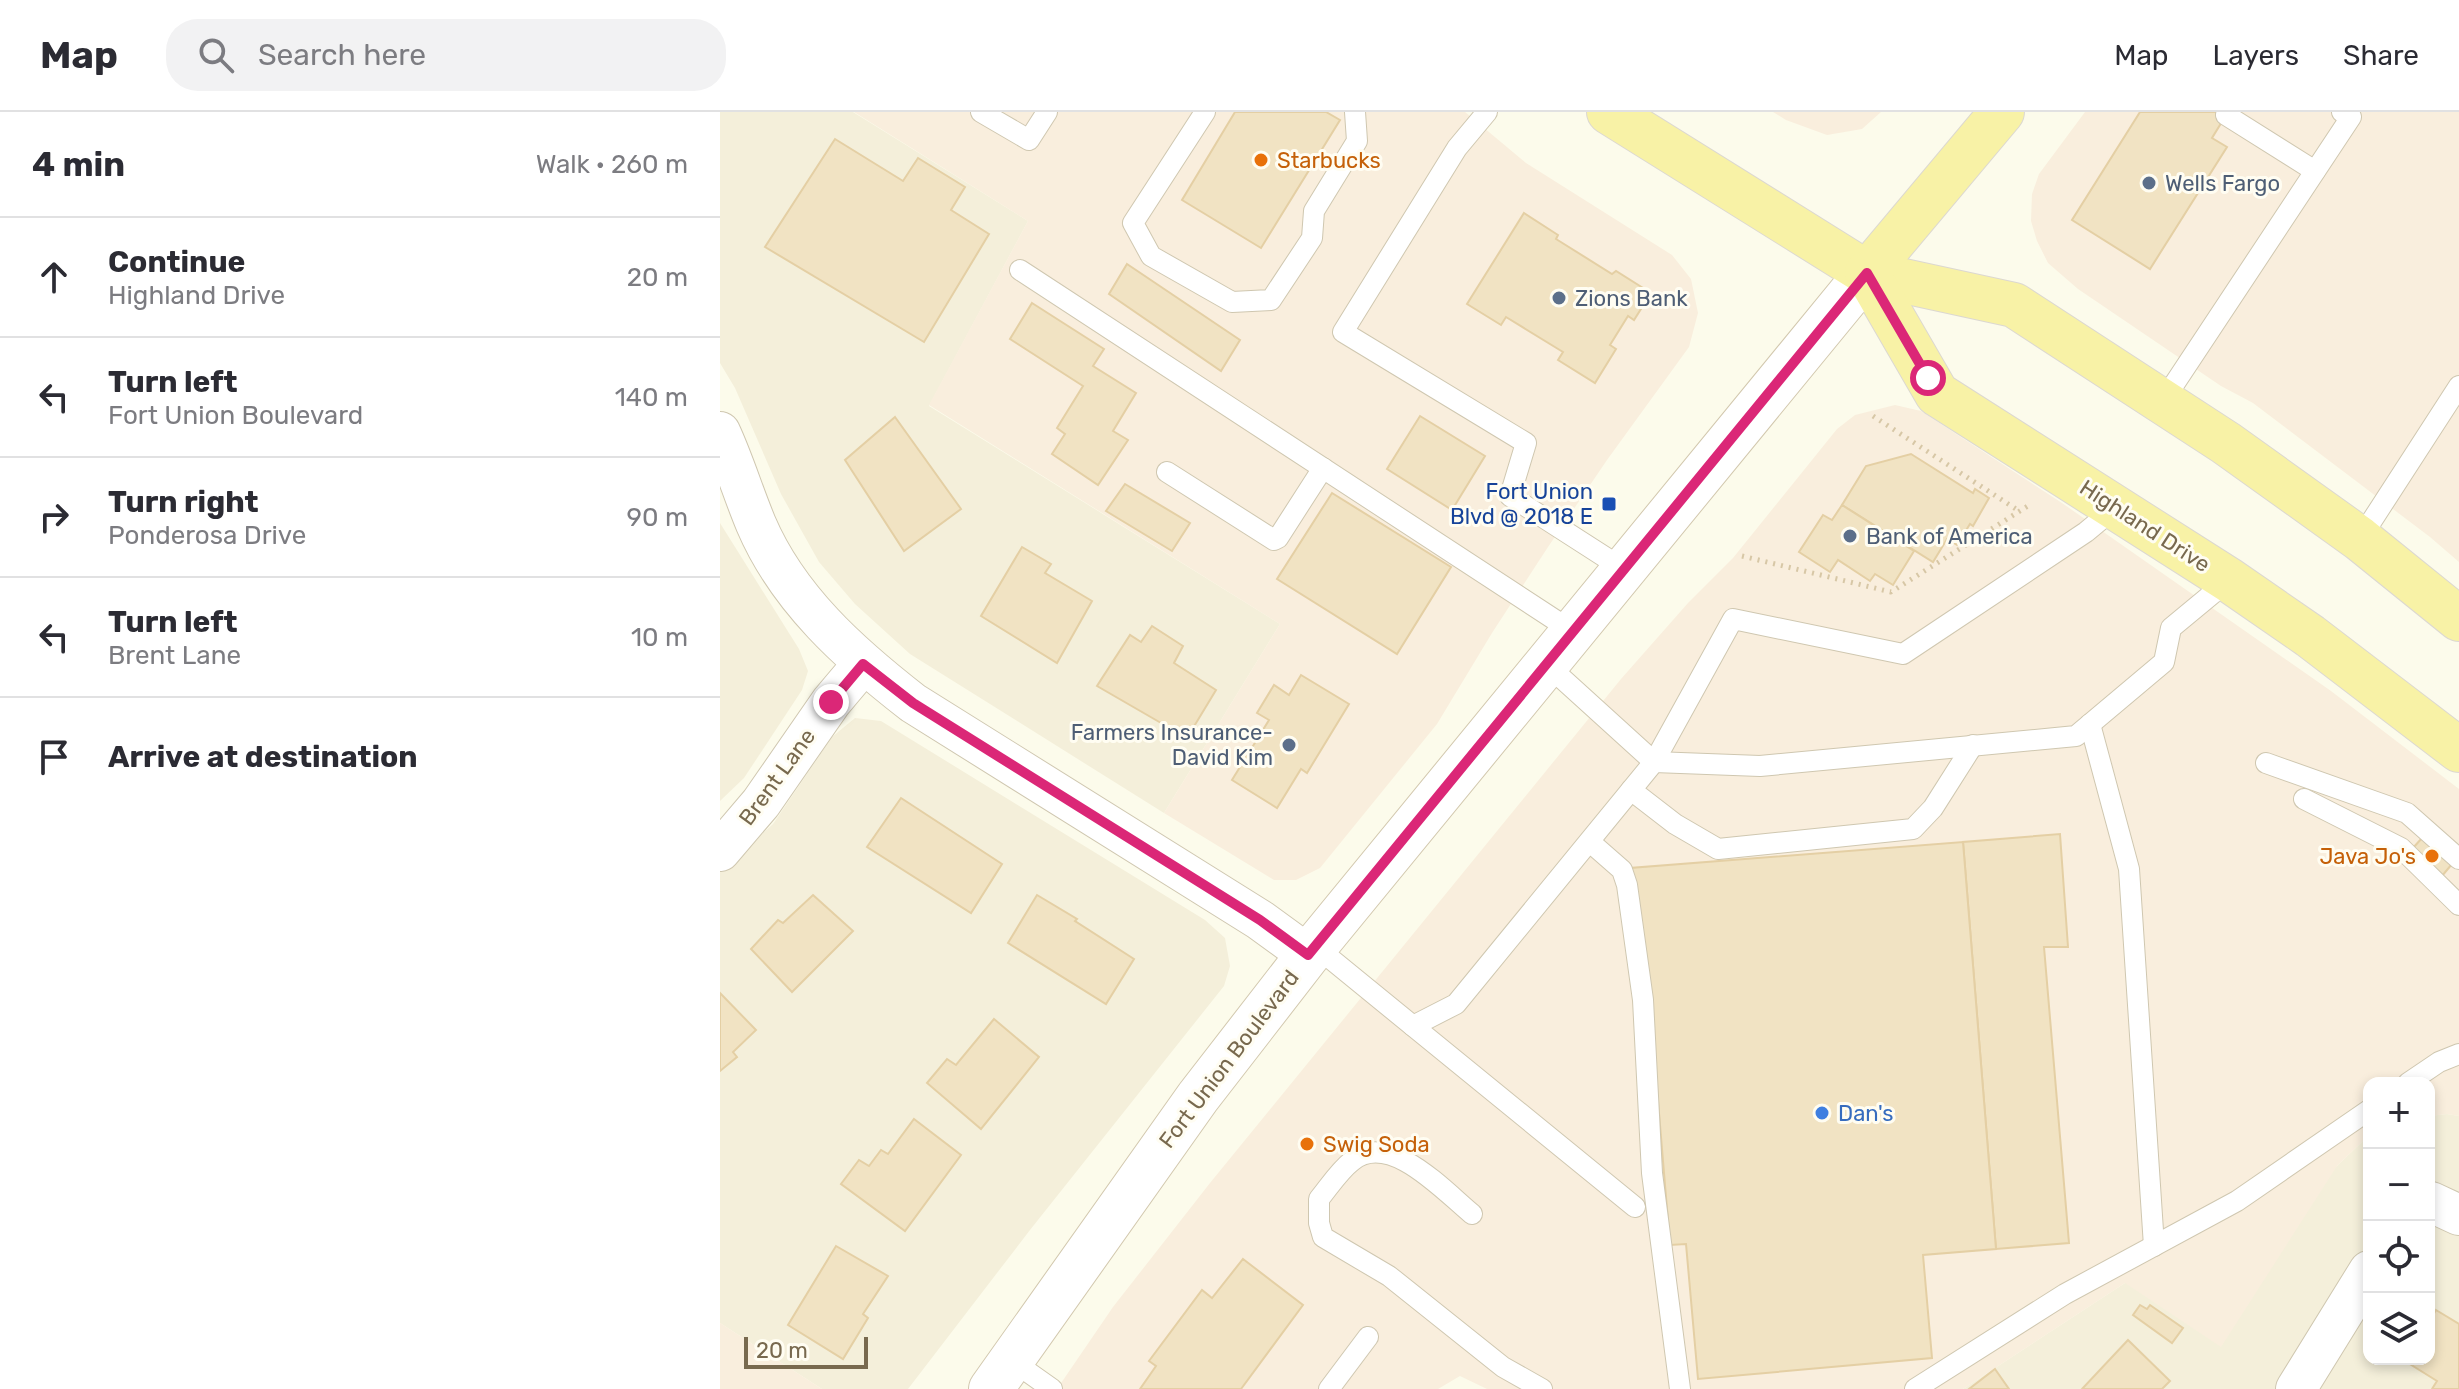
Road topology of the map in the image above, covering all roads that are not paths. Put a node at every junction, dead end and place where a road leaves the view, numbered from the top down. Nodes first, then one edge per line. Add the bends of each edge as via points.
1 (981, 112) edge
2 (1047, 112) edge
3 (1205, 112) edge
4 (1355, 112) edge
5 (1487, 112) edge
6 (2002, 112) edge
7 (1617, 114) edge
8 (2349, 114) edge
9 (2226, 115) dead end
10 (2315, 171) junction
11 (1020, 270) dead end
12 (1867, 273) junction
13 (2459, 386) edge
14 (2163, 401) junction
15 (720, 432) edge
16 (1323, 468) junction
17 (1167, 472) dead end
18 (2116, 507) junction
19 (2360, 539) junction
20 (1622, 568) junction
21 (2229, 580) junction
22 (2458, 615) edge
23 (1558, 647) junction
24 (863, 664) junction
25 (2090, 724) junction
26 (1973, 745) junction
27 (2459, 750) edge
28 (1654, 762) junction
29 (2266, 763) dead end
30 (1631, 790) junction
31 (2304, 799) dead end
32 (1590, 842) junction
33 (720, 851) edge
34 (2459, 859) edge
35 (2459, 905) edge
36 (1311, 950) junction
37 (1413, 1026) junction
38 (2459, 1054) edge
39 (2417, 1077) edge
40 (2363, 1114) edge
41 (1635, 1207) dead end
42 (1472, 1214) dead end
43 (2154, 1246) junction
44 (2363, 1281) edge
45 (1368, 1337) dead end
46 (1001, 1374) edge
47 (1052, 1389) edge
48 (1329, 1389) edge
49 (1542, 1389) edge
50 (1680, 1389) edge
51 (1915, 1389) edge
52 (2296, 1389) edge

1 - 2 lane via 1029,140
3 - 4 lane via 1133,223 1151,256 1232,302 1271,300 1312,238 1314,211 1357,141
5 - 20 lane via 1457,148 1343,332 1526,443 1510,496
6 - 12 main road, Fort Union Boulevard
7 - 12 main road, Highland Drive
8 - 10 lane
9 - 10 lane
10 - 14 lane
11 - 16 lane
12 - 14 main road, Highland Drive via 2014,305
12 - 18 main road, Highland Drive via 1937,394
12 - 20 main road, Fort Union Boulevard
13 - 19 lane
14 - 19 main road, Highland Drive
15 - 24 street via 757,526 785,575
16 - 17 lane via 1274,540
16 - 23 lane
18 - 21 main road, Highland Drive
18 - 28 lane via 1903,654 1733,619
19 - 22 main road, Highland Drive
20 - 23 main road, Fort Union Boulevard
21 - 25 lane via 2171,628 2164,662
21 - 27 main road, Highland Drive
23 - 28 lane
23 - 36 main road, Fort Union Boulevard
24 - 33 street, Brent Lane
24 - 36 street via 913,703
25 - 26 lane via 2076,736
25 - 43 lane via 2129,869
26 - 28 lane via 1760,766
26 - 30 lane via 1933,808 1913,829 1718,849
28 - 30 lane
29 - 34 lane via 2407,813
30 - 32 lane
31 - 35 lane via 2401,848
32 - 37 lane via 1456,1004
32 - 50 lane via 1622,870 1627,885 1643,1000 1652,1173
36 - 37 lane
36 - 46 main road, Fort Union Boulevard via 1198,1097
37 - 41 lane
38 - 39 lane
40 - 43 lane via 2237,1201
42 - 49 lane via 1401,1156 1373,1151 1353,1160 1319,1199 1323,1237 1389,1276 1503,1367
43 - 51 lane via 2065,1294
44 - 52 street
45 - 48 lane
46 - 47 lane

